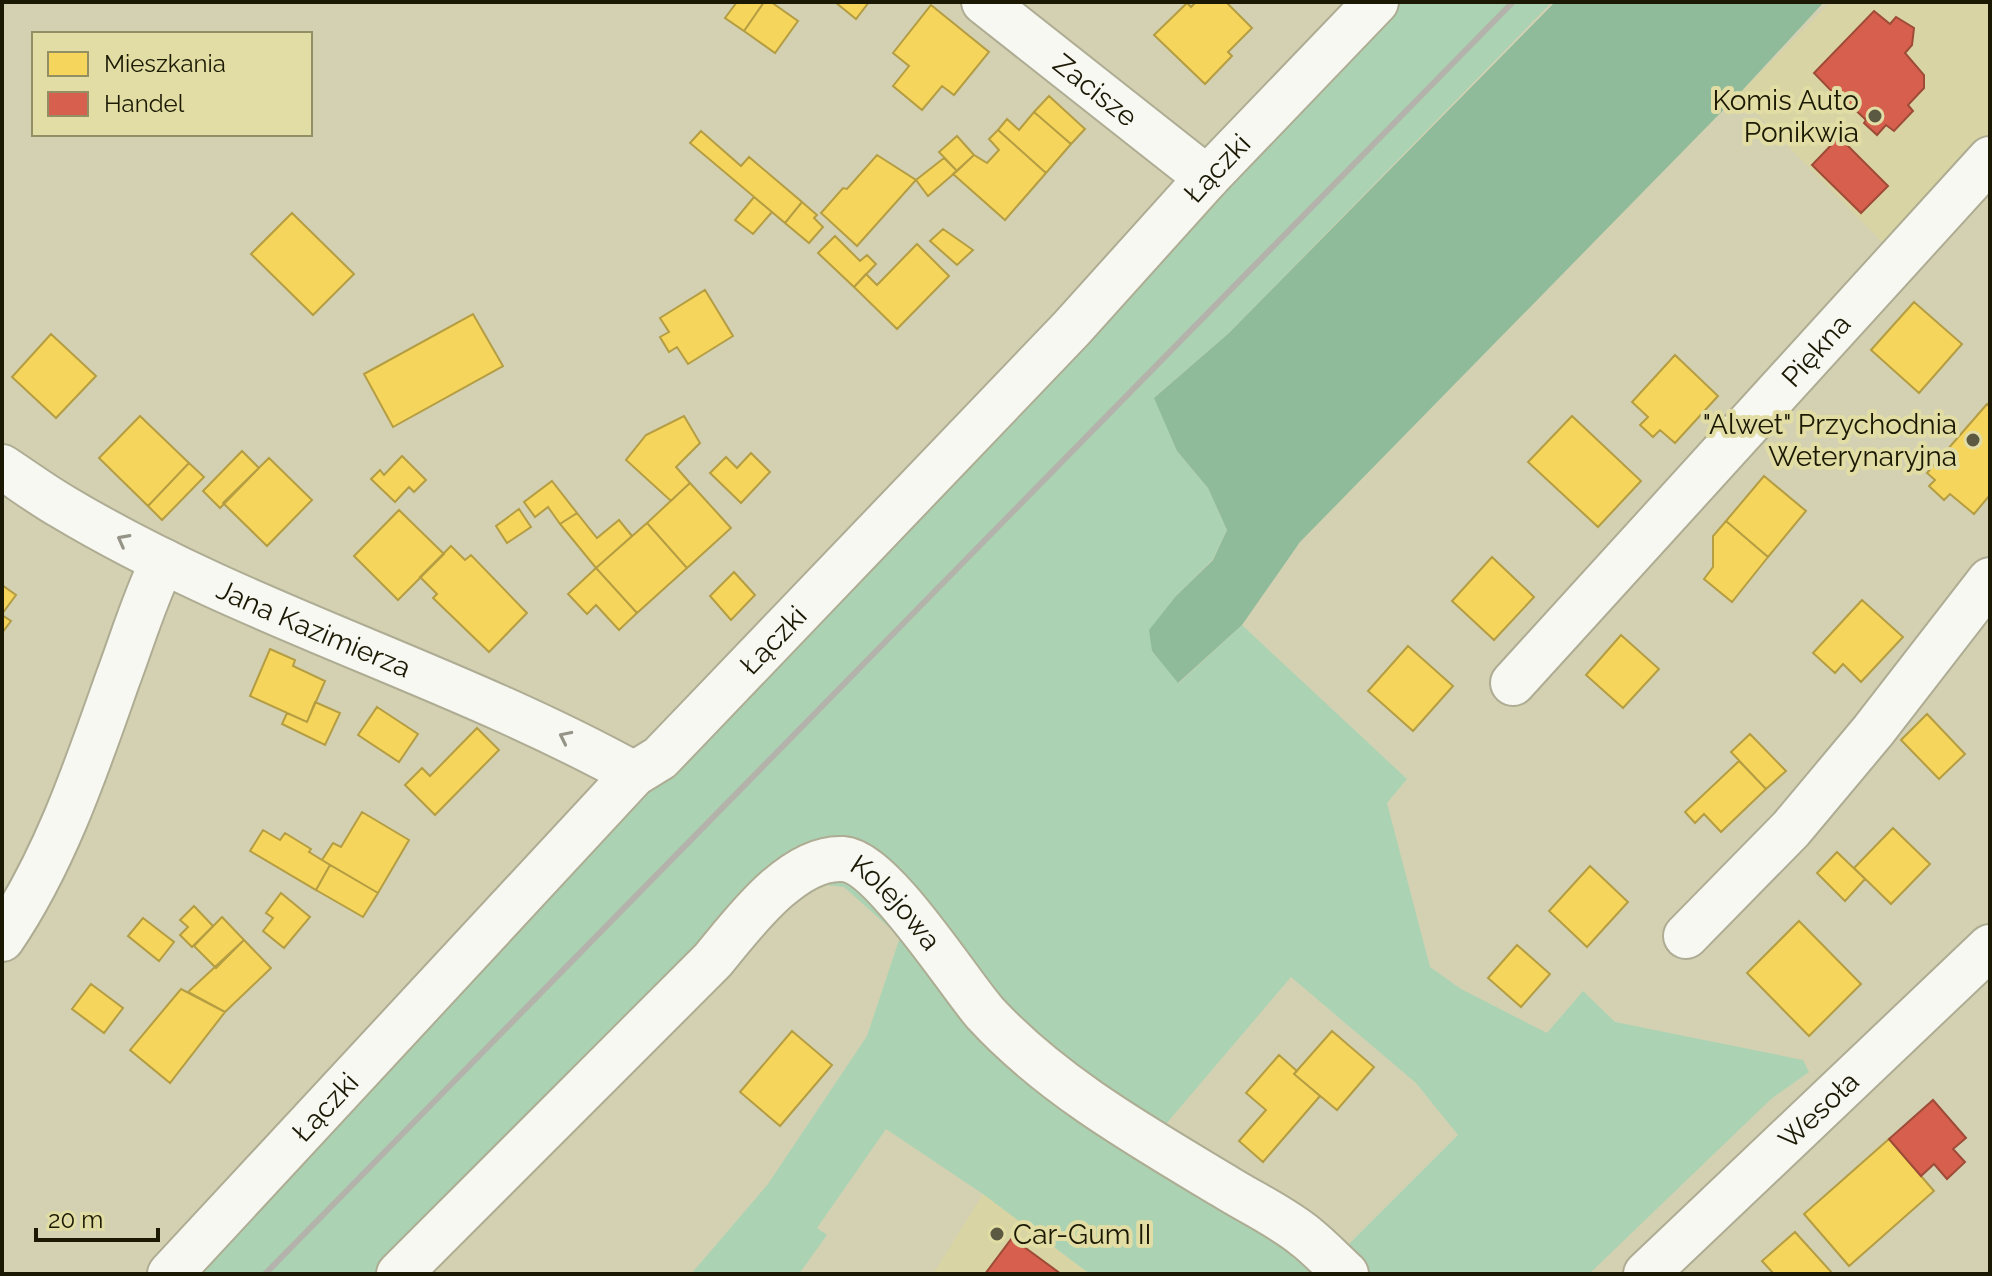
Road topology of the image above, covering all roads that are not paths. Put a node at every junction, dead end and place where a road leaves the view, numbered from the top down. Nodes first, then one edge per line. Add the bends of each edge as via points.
1 (984, 2) edge
2 (1376, 2) edge
3 (1990, 159) edge
4 (1207, 178) junction
5 (2, 467) edge
6 (163, 561) junction
7 (1990, 580) edge
8 (1513, 683) dead end
9 (634, 774) junction
10 (1686, 936) dead end
11 (2, 939) edge
12 (1990, 947) edge
13 (170, 1274) edge
14 (399, 1274) edge
15 (1346, 1274) edge
16 (1646, 1274) edge

1 - 4 street, Zacisze
2 - 4 street, Łączki
3 - 8 street, Piękna
4 - 9 street, Łączki via 1071,329 660,758
6 -> 5 street, Jana Kazimierza via 62,507
9 -> 6 street, Jana Kazimierza via 567,737
6 - 11 street via 65,818 37,881
7 - 10 street via 1791,829
9 - 13 street, Łączki
12 - 16 street, Wesoła
14 - 15 street, Kolejowa via 713,960 756,910 812,865 845,859 895,896 984,1012 1025,1051 1135,1132 1305,1236

